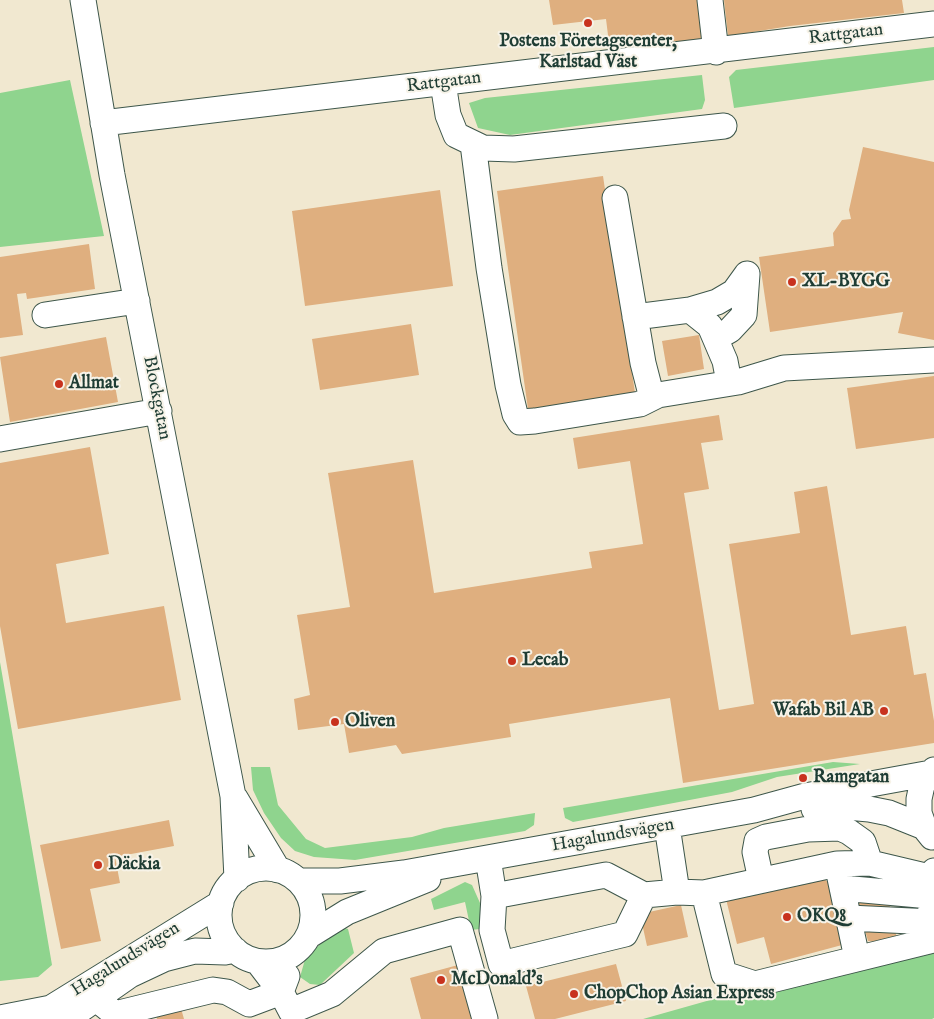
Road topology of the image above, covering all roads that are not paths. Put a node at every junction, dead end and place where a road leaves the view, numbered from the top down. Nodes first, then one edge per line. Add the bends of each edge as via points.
1 (84, 0) edge
2 (710, 0) edge
3 (934, 24) edge
4 (716, 52) junction
5 (443, 83) junction
6 (103, 123) junction
7 (724, 126) dead end
8 (473, 144) junction
9 (616, 198) dead end
10 (137, 301) junction
11 (690, 310) junction
12 (45, 315) dead end
13 (635, 317) junction
14 (716, 338) junction
15 (934, 360) edge
16 (729, 382) junction
17 (652, 398) junction
18 (159, 411) junction
19 (0, 439) edge
20 (932, 771) edge
21 (233, 796) junction
22 (754, 810) junction
23 (667, 826) junction
24 (929, 832) edge
25 (480, 859) junction
26 (870, 863) junction
27 (837, 864) junction
28 (289, 875) junction
29 (237, 879) junction
30 (762, 880) junction
31 (677, 892) junction
32 (704, 893) junction
33 (644, 895) junction
34 (494, 896) junction
35 (931, 902) edge
36 (221, 903) junction
37 (849, 920) junction
38 (302, 944) junction
39 (235, 950) junction
40 (258, 962) junction
41 (290, 1007) edge
42 (108, 1010) edge
43 (251, 1012) edge
44 (0, 1018) edge
45 (67, 1019) edge
46 (485, 1019) edge

1 - 6 street, Blockgatan
2 - 4 street
3 - 4 street, Rattgatan
4 - 5 street, Rattgatan
5 - 6 street, Rattgatan
5 - 8 street via 454,132
6 - 10 street, Blockgatan
7 - 8 street via 514,149 482,148
8 - 17 street via 489,268 515,414 520,422 640,404
9 - 13 street
10 - 12 street
10 - 18 street, Blockgatan
11 - 13 street
11 - 14 street via 710,326
11 - 14 street via 727,297 747,274 744,316
13 - 17 street
14 - 16 street
15 - 16 street via 784,368
16 - 17 street
18 - 19 street
18 - 21 street, Blockgatan
20 - 22 street, Hagalundsvägen via 805,796
20 - 24 street via 922,785 919,799 919,813
21 - 28 street, Blockgatan
21 - 29 street, Blockgatan
22 - 23 street, Hagalundsvägen
22 - 24 street, Hagalundsvägen via 869,809 889,813
23 - 25 street, Hagalundsvägen
23 - 31 street
25 - 28 street, Hagalundsvägen via 340,882
25 - 34 street
25 - 38 street, Hagalundsvägen via 347,912
26 - 27 street
26 - 30 street via 863,842 849,832 840,828 808,829 757,841 755,852
26 - 35 street
27 - 30 street
27 - 37 street
28 - 29 street via 256,869
28 - 38 street via 310,897 314,916
29 - 36 street via 227,889
30 - 32 street
31 - 32 street
31 - 33 street
32 - 37 street via 724,974 755,984
33 - 34 street via 606,874
33 - 34 street via 625,934 501,964 492,930
35 - 37 street
35 - 37 street via 933,940
36 - 39 street via 220,920 224,936
36 - 44 street, Hagalundsvägen via 51,1008
38 - 40 street via 277,961
38 - 41 street
39 - 40 street
39 - 42 street, Hagalundsvägen via 195,951 164,959 130,974
40 - 41 street
41 - 43 street
41 - 46 street via 332,994 384,951 460,930
42 - 43 street via 213,990 226,992
42 - 45 street, Hagalundsvägen

